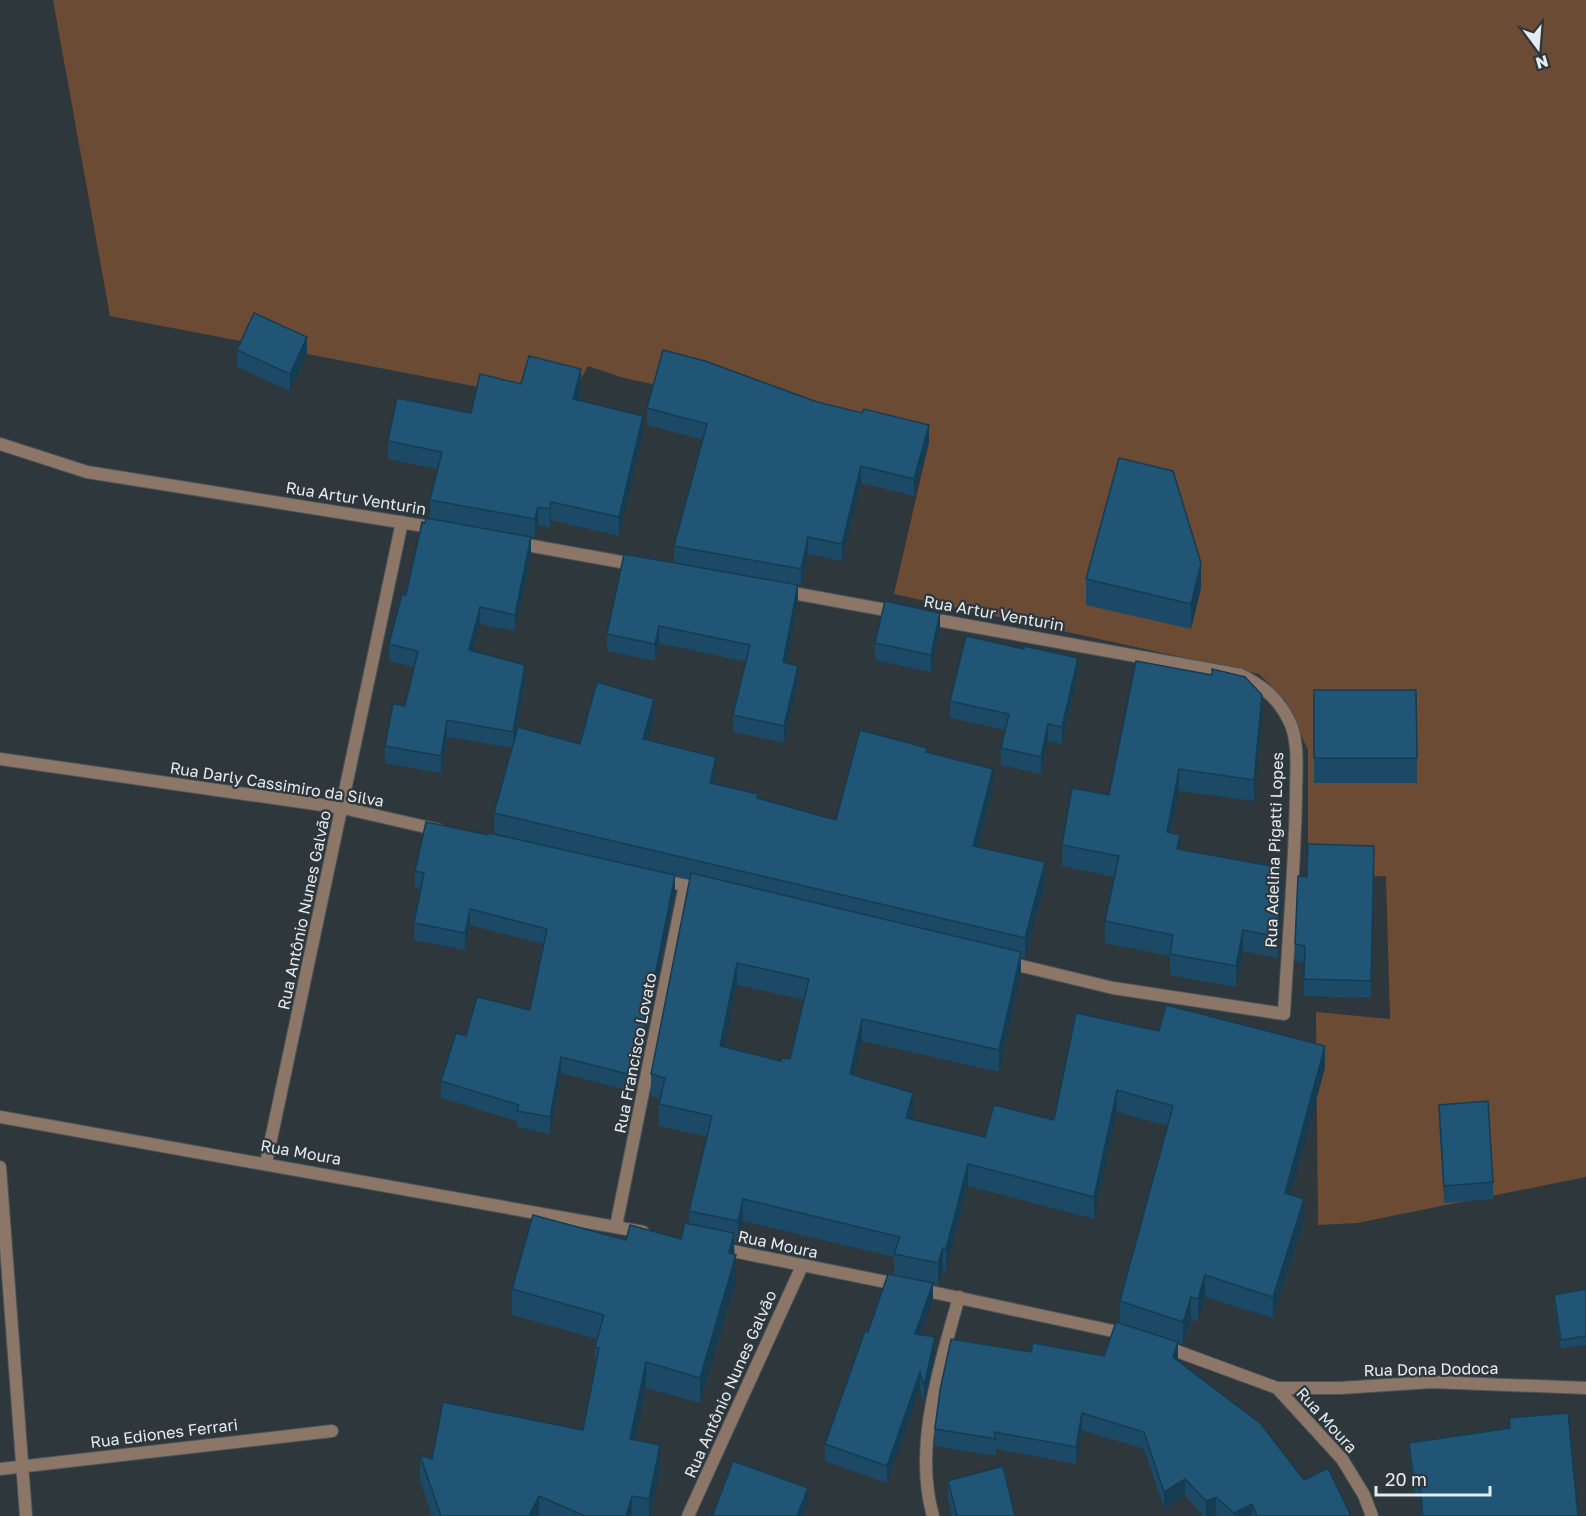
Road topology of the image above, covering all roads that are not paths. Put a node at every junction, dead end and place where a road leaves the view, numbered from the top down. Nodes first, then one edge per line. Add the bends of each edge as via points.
1 (0, 444) edge
2 (402, 522) junction
3 (448, 530) edge
4 (506, 541) edge
5 (646, 567) edge
6 (774, 590) edge
7 (1241, 675) joint
8 (0, 759) edge
9 (343, 808) junction
10 (457, 834) edge
11 (651, 878) edge
12 (685, 885) junction
13 (720, 894) edge
14 (998, 960) edge
15 (0, 1117) edge
16 (266, 1163) junction
17 (0, 1167) edge
18 (616, 1226) junction
19 (651, 1234) edge
20 (709, 1246) edge
21 (802, 1266) junction
22 (959, 1297) junction
23 (1277, 1388) junction
24 (1586, 1388) edge
25 (332, 1431) dead end
26 (22, 1466) junction
27 (0, 1468) edge
28 (26, 1516) edge
29 (688, 1516) edge
30 (933, 1516) edge
31 (1372, 1516) edge

1 - 2 street, Rua Artur Venturin via 87,472
2 - 3 street, Rua Artur Venturin
2 - 9 street, Rua Antônio Nunes Galvão
4 - 5 street
6 - 7 street, Rua Artur Venturin
7 - 14 street, Rua Adelina Pigatti Lopes via 1263,686 1279,703 1292,728 1295,749 1284,1014 1113,988
8 - 9 street, Rua Darly Cassimiro da Silva
9 - 10 street, Rua Darly Cassimiro da Silva
9 - 16 street, Rua Antônio Nunes Galvão
11 - 12 street
12 - 13 street
12 - 18 street, Rua Francisco Lovato
15 - 16 street, Rua Moura
16 - 18 street, Rua Moura
17 - 26 street
18 - 19 street, Rua Moura
20 - 21 street, Rua Moura
21 - 22 street, Rua Moura
21 - 29 street, Rua Antônio Nunes Galvão
22 - 23 street, Rua Moura via 1141,1339
22 - 30 street via 941,1362 924,1456
23 - 24 street, Rua Dona Dodoca via 1432,1382
23 - 31 street, Rua Moura via 1342,1459
25 - 26 street, Rua Ediones Ferrari
26 - 27 street, Rua Ediones Ferrari
26 - 28 street

